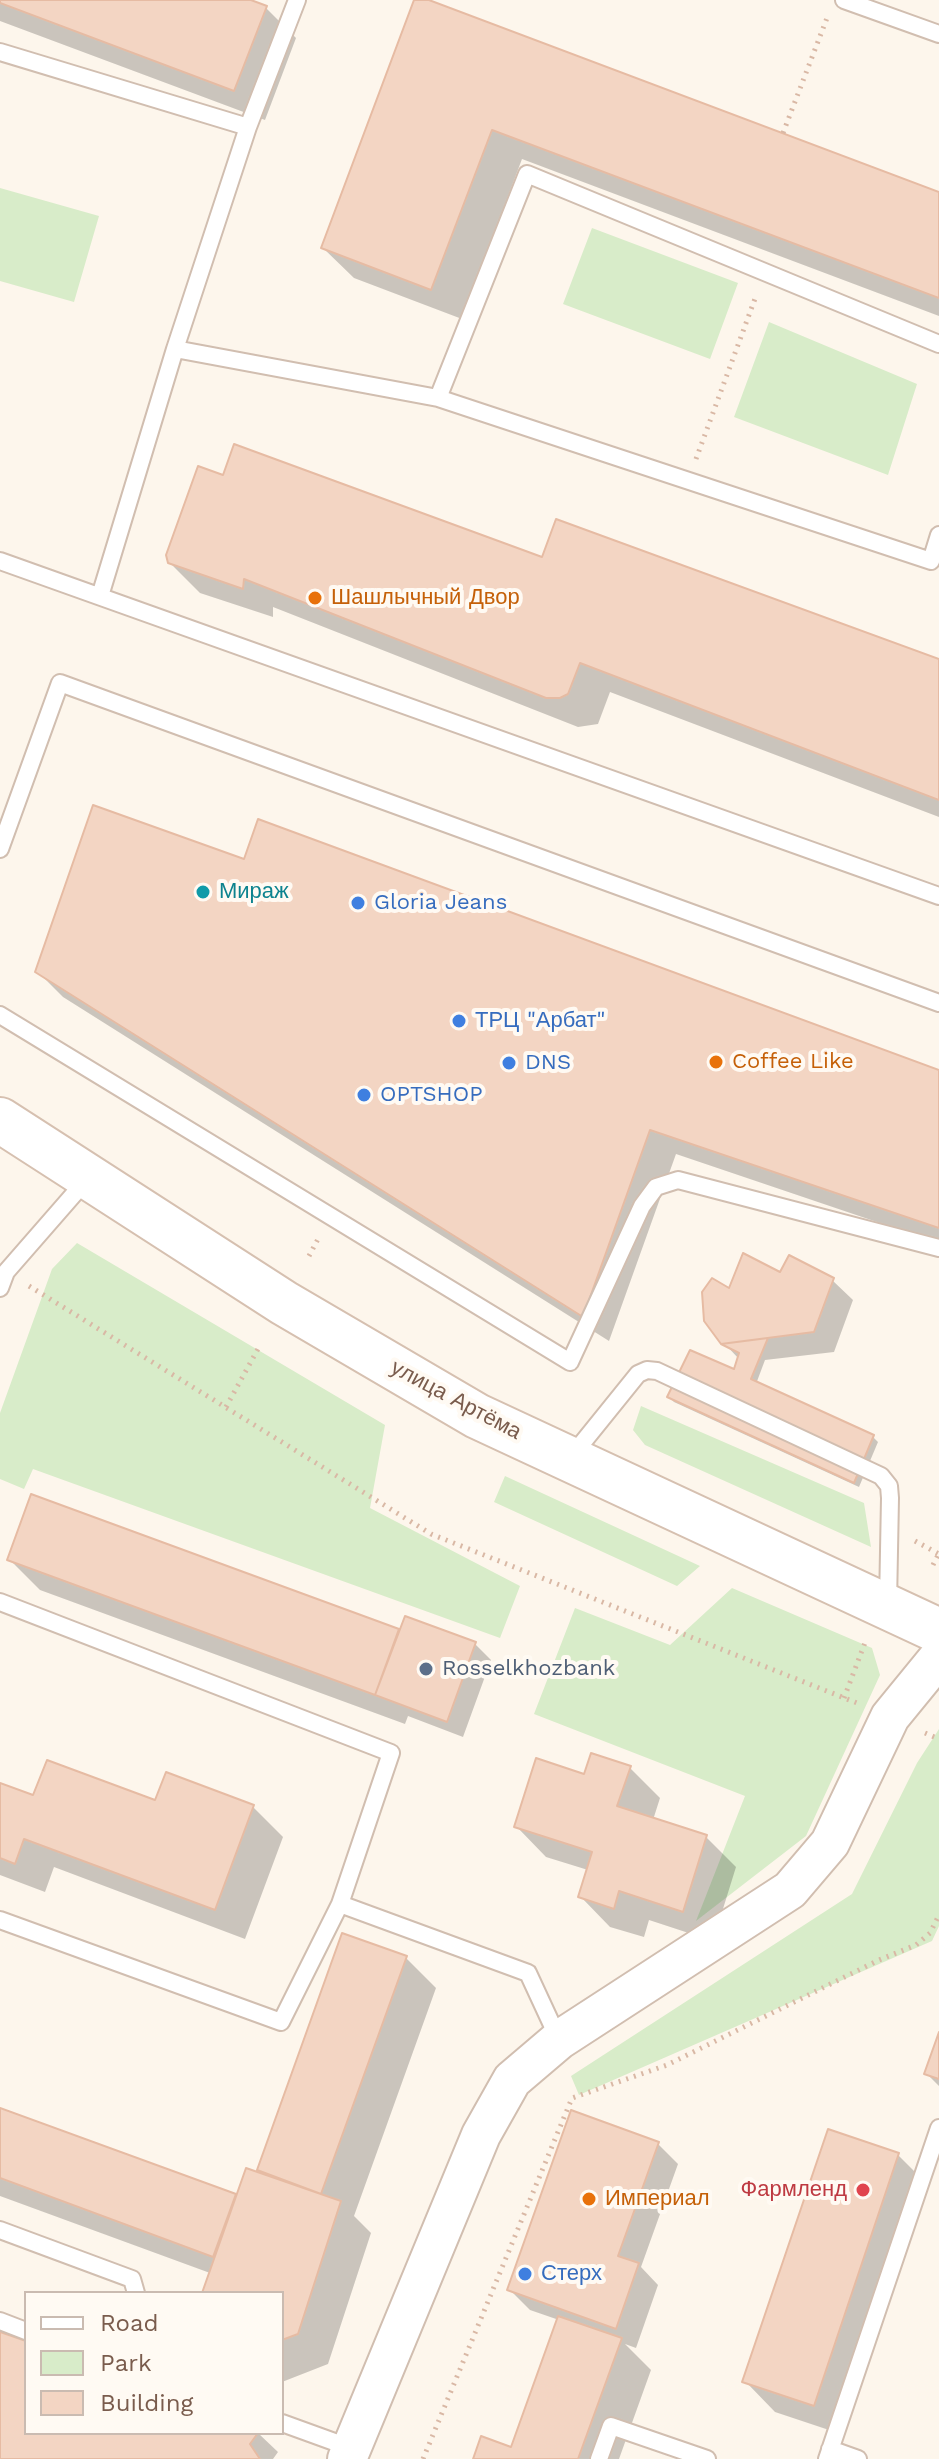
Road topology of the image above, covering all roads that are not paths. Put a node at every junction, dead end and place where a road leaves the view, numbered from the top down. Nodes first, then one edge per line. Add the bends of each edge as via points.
1 (297, 0) edge
2 (844, 0) edge
3 (939, 34) edge
4 (0, 52) edge
5 (248, 127) junction
6 (939, 344) edge
7 (175, 349) junction
8 (438, 398) junction
9 (939, 535) edge
10 (0, 561) edge
11 (100, 596) junction
12 (0, 849) edge
13 (939, 896) edge
14 (939, 1003) edge
15 (0, 1015) edge
16 (0, 1120) edge
17 (89, 1177) junction
18 (939, 1248) edge
19 (3, 1280) edge
20 (570, 1459) junction
21 (0, 1602) edge
22 (877, 1623) junction
23 (939, 1631) edge
24 (939, 1657) edge
25 (340, 1904) junction
26 (0, 1920) edge
27 (559, 2040) junction
28 (939, 2128) edge
29 (0, 2230) edge
30 (135, 2291) edge
31 (0, 2321) edge
32 (24, 2330) edge
33 (284, 2424) edge
34 (349, 2454) edge
35 (829, 2454) edge
36 (599, 2459) edge
37 (707, 2459) edge
38 (858, 2459) edge

1 - 5 lane
2 - 3 lane
4 - 5 lane
5 - 7 lane
6 - 8 lane via 527,174
7 - 8 lane
7 - 11 lane
8 - 9 lane via 931,561
10 - 11 lane
11 - 13 lane
12 - 14 lane via 60,683
15 - 18 lane via 570,1362 642,1206 656,1187 678,1180
16 - 17 main road, улица Артёма
17 - 19 lane
17 - 20 main road, улица Артёма via 314,1321 477,1416
20 - 22 main road, улица Артёма via 737,1538
20 - 22 lane via 638,1374 647,1370 881,1476 890,1498
21 - 25 lane via 391,1753
22 - 23 main road, улица Артёма
24 - 27 street via 890,1717 830,1843 790,1890
25 - 26 lane via 281,2022
25 - 27 lane via 528,1973
27 - 34 street via 512,2080 481,2135
28 - 35 lane
29 - 30 lane via 132,2279
31 - 32 lane
33 - 34 lane
35 - 38 lane
36 - 37 lane via 611,2426

